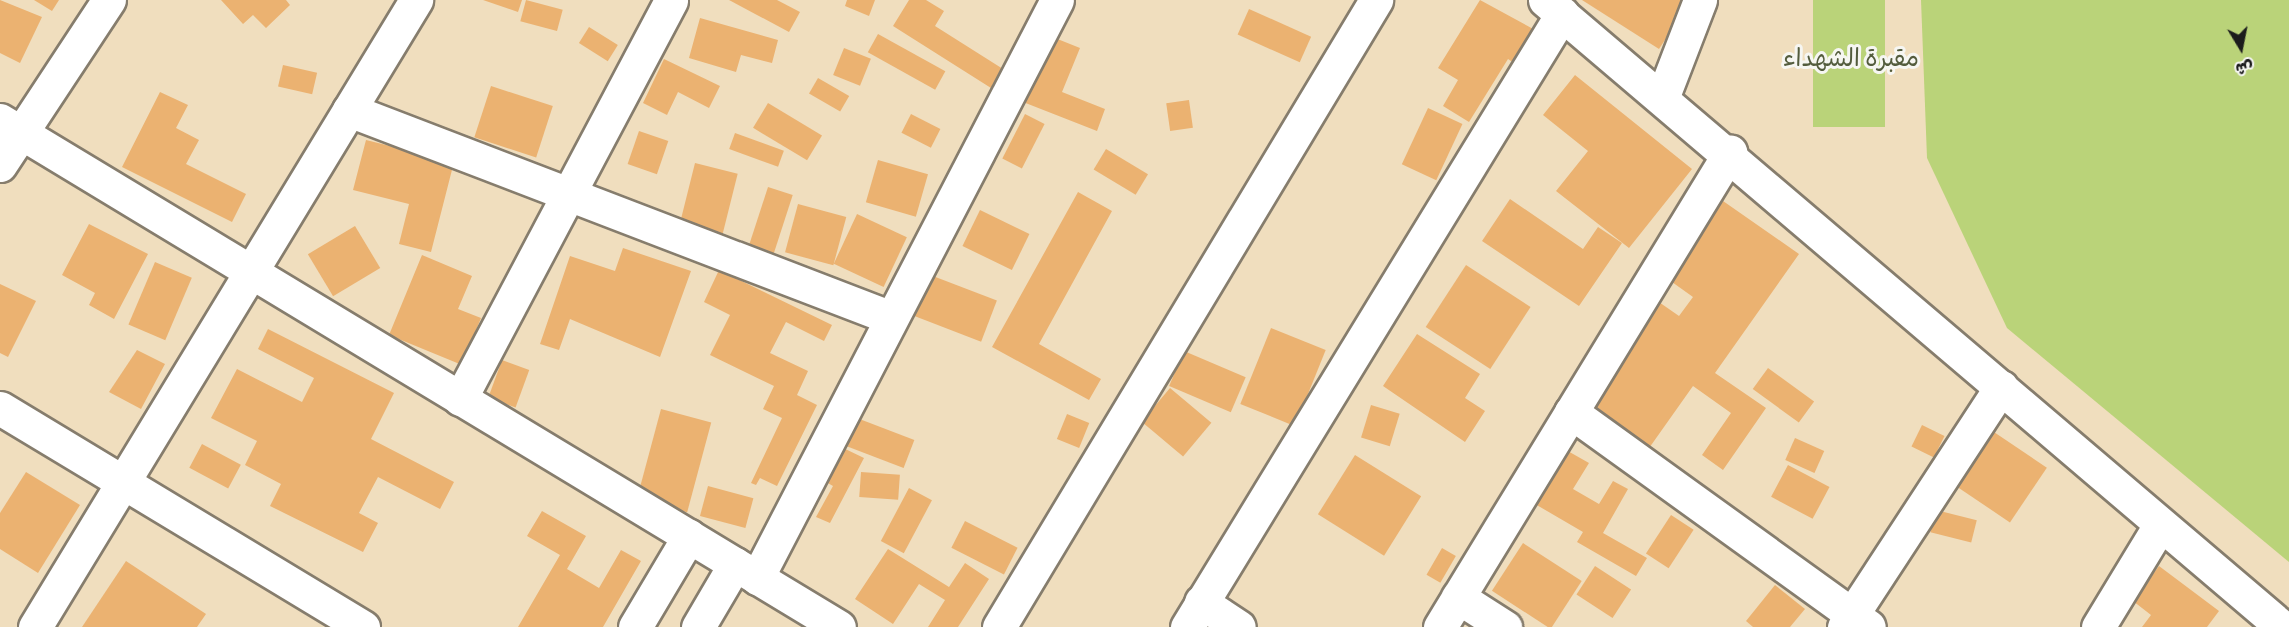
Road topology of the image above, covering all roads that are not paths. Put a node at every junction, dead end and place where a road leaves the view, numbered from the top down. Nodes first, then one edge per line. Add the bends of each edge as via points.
1 (109, 0) edge
2 (416, 0) edge
3 (671, 0) edge
4 (1057, 0) edge
5 (1376, 0) edge
6 (1701, 0) edge
7 (1554, 7) edge
8 (1663, 96) junction
9 (349, 111) junction
10 (10, 127) edge
11 (1730, 152) junction
12 (0, 165) edge
13 (567, 192) junction
14 (252, 271) junction
15 (889, 317) junction
16 (2001, 387) junction
17 (460, 399) junction
18 (0, 408) edge
19 (1571, 412) junction
20 (123, 483) junction
21 (2160, 525) junction
22 (688, 536) junction
23 (746, 571) junction
24 (1458, 597) junction
25 (1194, 615) edge
26 (1855, 623) edge
27 (35, 627) edge
28 (363, 627) edge
29 (635, 627) edge
30 (698, 627) edge
31 (839, 627) edge
32 (999, 627) edge
33 (1239, 627) edge
34 (1440, 627) edge
35 (1505, 627) edge
36 (2098, 627) edge
37 (2282, 627) edge

1 - 10 street
2 - 9 street
3 - 13 street
4 - 15 street
5 - 32 street
6 - 8 street
7 - 8 street
7 - 25 street
8 - 11 street
9 - 13 street
9 - 14 street
10 - 12 street
10 - 14 street
11 - 16 street
11 - 19 street
13 - 15 street
13 - 17 street
14 - 17 street
14 - 20 street
15 - 23 street
16 - 21 street
16 - 26 street
17 - 22 street
18 - 20 street
19 - 24 street
19 - 26 street
20 - 27 street
20 - 28 street
21 - 36 street
21 - 37 street
22 - 23 street
22 - 29 street
23 - 30 street
23 - 31 street
24 - 34 street
24 - 35 street
25 - 33 street

